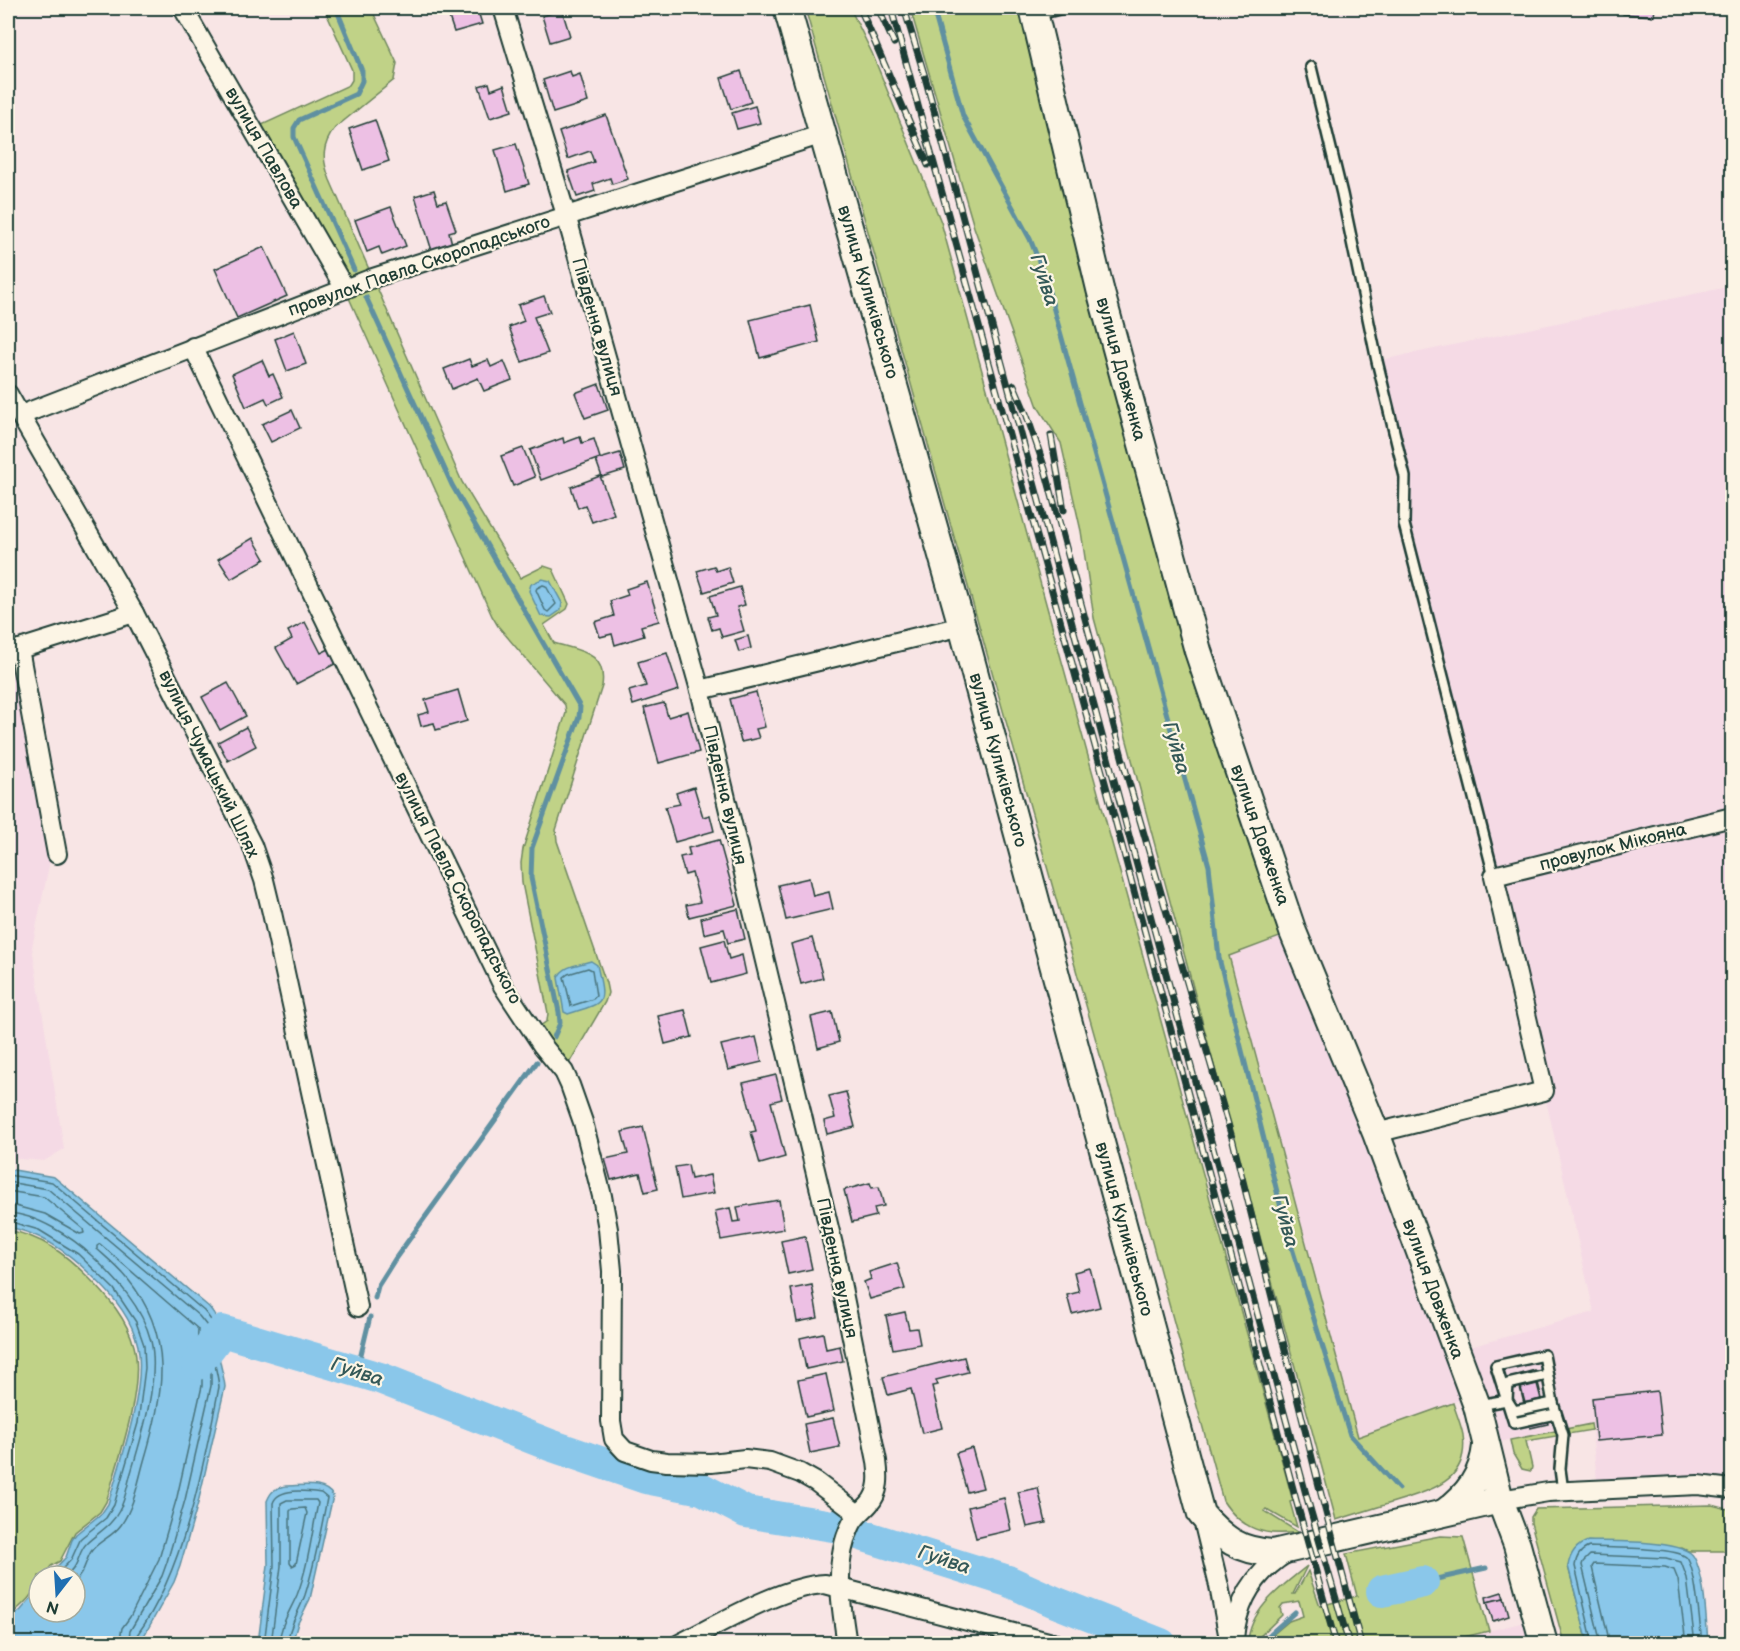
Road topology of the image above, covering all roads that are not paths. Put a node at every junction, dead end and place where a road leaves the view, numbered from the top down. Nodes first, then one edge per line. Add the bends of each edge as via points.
1 (183, 8) edge
2 (503, 8) edge
3 (787, 8) edge
4 (1063, 8) edge
5 (1034, 11) edge
6 (1311, 67) dead end
7 (823, 134) junction
8 (566, 215) junction
9 (345, 289) junction
10 (193, 347) junction
11 (8, 394) edge
12 (21, 415) junction
13 (134, 613) junction
14 (962, 626) junction
15 (13, 651) edge
16 (700, 690) junction
17 (1732, 817) edge
18 (57, 854) dead end
19 (1494, 876) junction
20 (1376, 1133) junction
21 (358, 1307) dead end
22 (1547, 1375) junction
23 (1507, 1400) junction
24 (1553, 1403) junction
25 (1477, 1406) junction
26 (1555, 1414) junction
27 (1486, 1440) junction
28 (1732, 1489) edge
29 (1563, 1491) junction
30 (1500, 1500) junction
31 (858, 1514) junction
32 (1201, 1514) junction
33 (1442, 1514) junction
34 (1513, 1537) junction
35 (1291, 1550) junction
36 (840, 1586) junction
37 (679, 1644) edge
38 (847, 1644) edge
39 (1056, 1644) edge
40 (1232, 1644) edge
41 (1544, 1644) edge

1 - 9 street, вулиця Павлова
2 - 8 street, Південна вулиця
3 - 7 street, вулиця Куликівського
4 - 5 lane
5 - 20 street, вулиця Довженка via 1100,289 1198,651 1293,932
6 - 19 lane via 1405,477 1404,524
7 - 8 street, провулок Павла Скоропадського
7 - 14 street, вулиця Куликівського
8 - 9 street, провулок Павла Скоропадського
8 - 16 street, Південна вулиця
9 - 10 street, провулок Павла Скоропадського
10 - 12 street, провулок Павла Скоропадського
10 - 31 street, вулиця Павла Скоропадського via 503,986 564,1072 575,1098 608,1229 614,1439 625,1451 651,1460 695,1464 745,1459 770,1462 816,1482
11 - 12 street, вулиця Чумацький Шлях
12 - 13 street, вулиця Чумацький Шлях
13 - 15 street
13 - 21 street, вулиця Чумацький Шлях via 235,808 264,880
14 - 16 street
14 - 32 street, вулиця Куликівського
15 - 18 street
16 - 31 street, Південна вулиця via 835,1253 877,1461 876,1494
17 - 19 street, провулок Мікояна
19 - 20 street via 1544,1091
20 - 25 street, вулиця Довженка
22 - 23 lane via 1508,1384
22 - 23 lane via 1544,1355 1496,1366
22 - 24 lane
23 - 24 lane via 1514,1411
23 - 25 lane
23 - 26 lane via 1514,1423
24 - 26 lane
25 - 27 street, вулиця Довженка
26 - 29 lane via 1563,1436
27 - 30 street, вулиця Довженка
27 - 33 street via 1477,1479
28 - 29 street via 1698,1485
29 - 30 street
30 - 33 street
30 - 34 street, вулиця Довженка
31 - 36 street, Південна вулиця via 845,1542
32 - 35 street via 1217,1532 1239,1546 1260,1552
32 - 40 street
33 - 34 street via 1473,1516
33 - 35 street
34 - 41 street, вулиця Довженка
35 - 40 street via 1252,1583 1237,1616
36 - 37 street via 818,1584 790,1591
36 - 38 street, Південна вулиця
36 - 39 street

